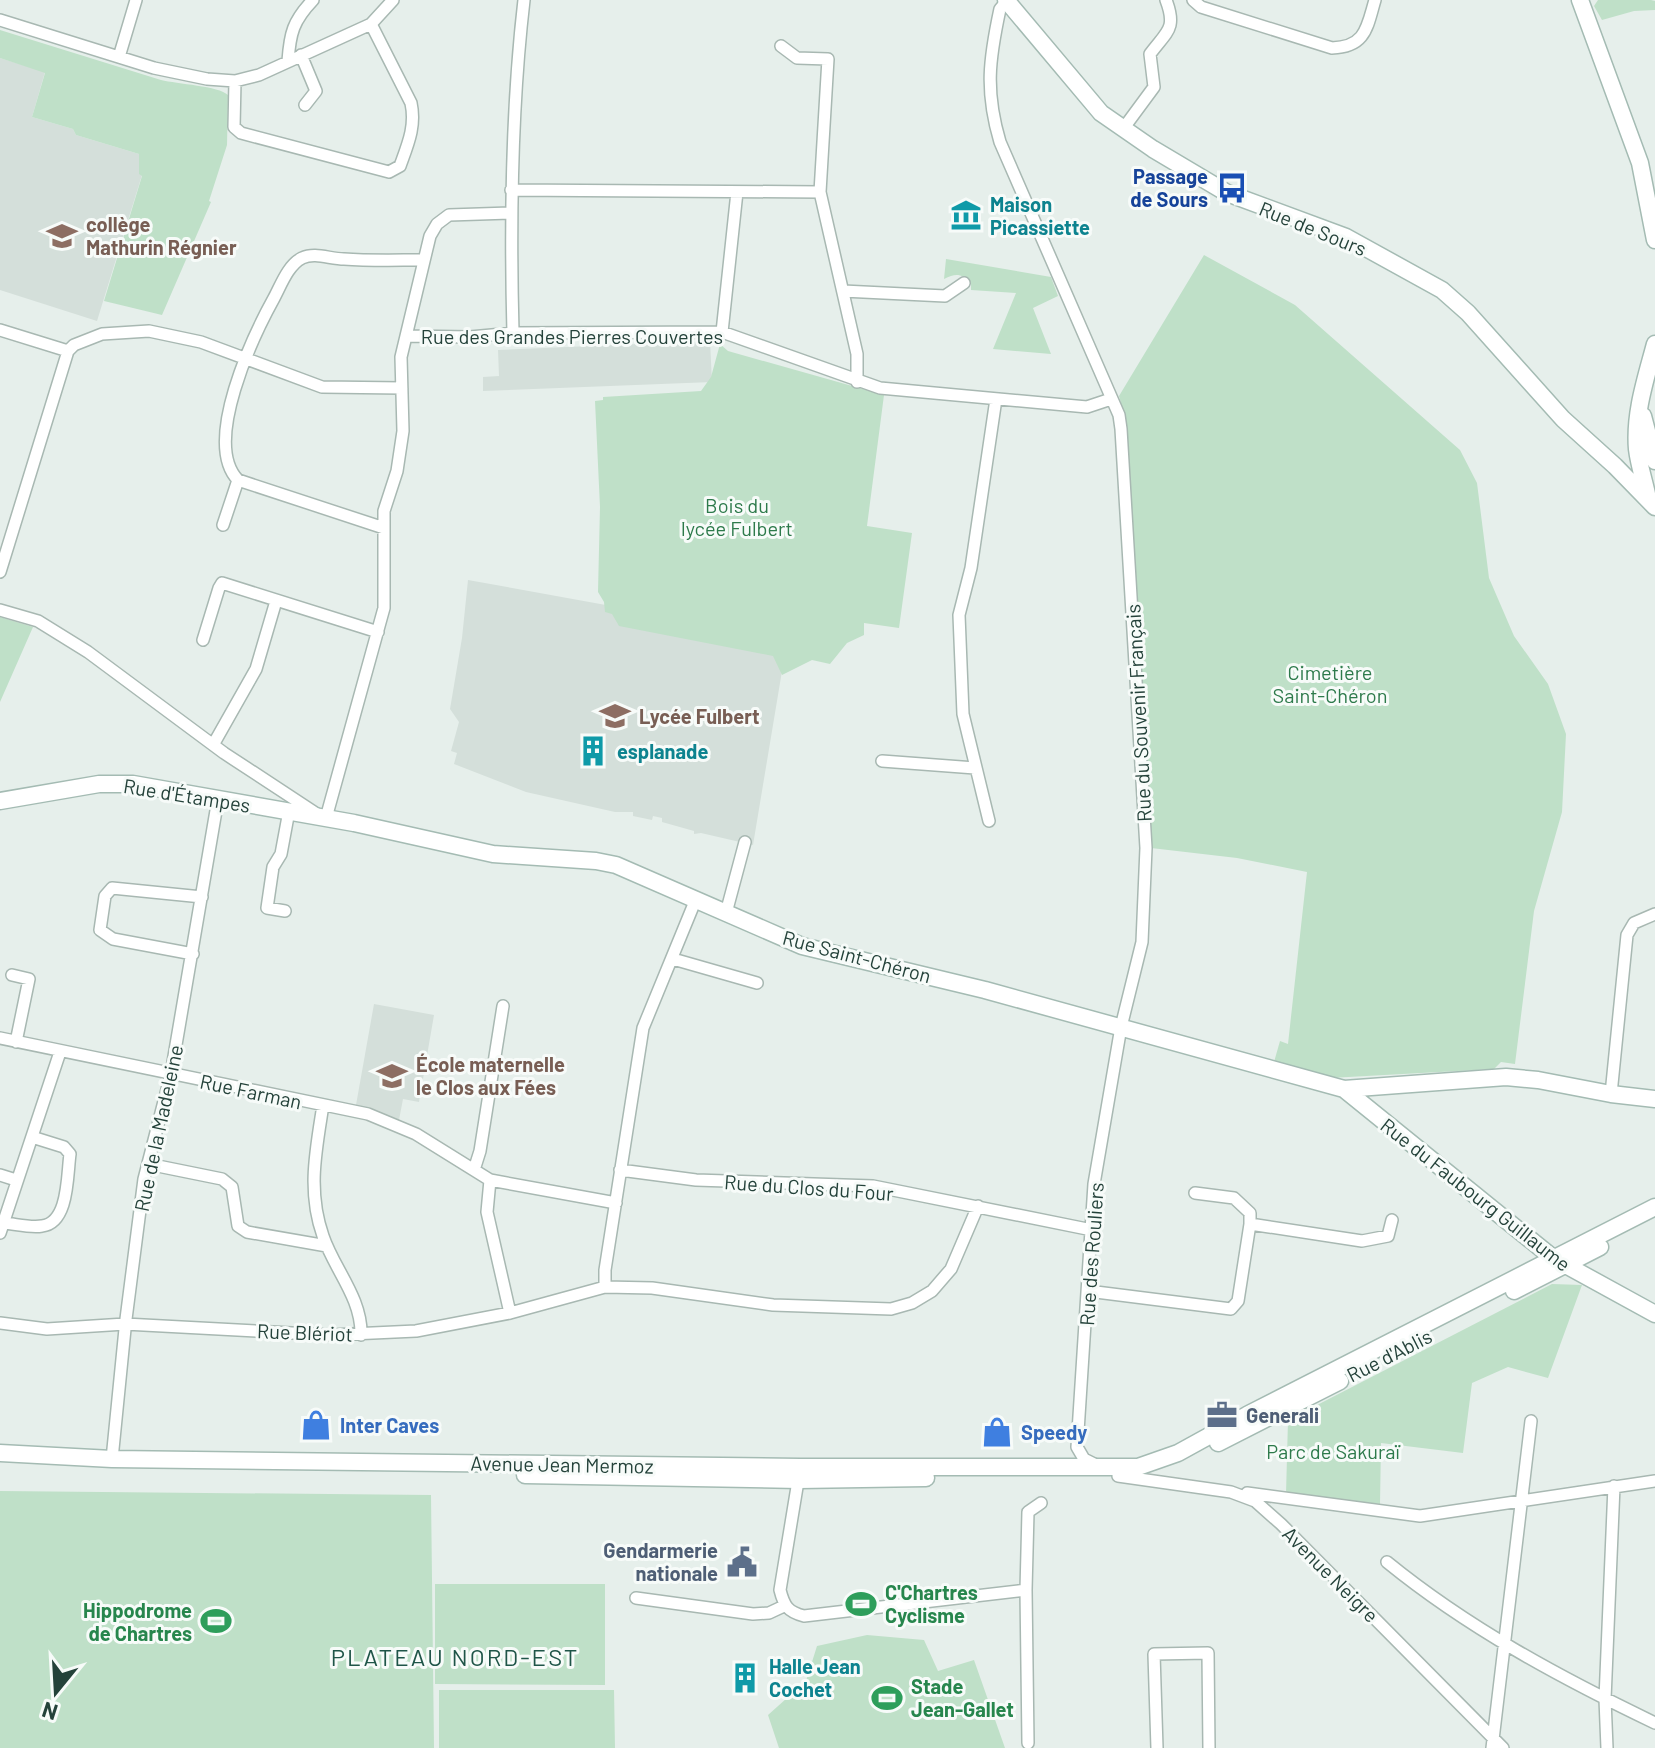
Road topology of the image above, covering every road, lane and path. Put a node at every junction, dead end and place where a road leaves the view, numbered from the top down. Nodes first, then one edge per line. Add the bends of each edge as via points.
1 (136, 0) edge
2 (313, 0) edge
3 (393, 0) edge
4 (524, 0) edge
5 (1166, 0) edge
6 (1193, 0) edge
7 (1375, 0) edge
8 (1006, 1) edge
9 (1582, 1) edge
10 (0, 20) edge
11 (371, 24) junction
12 (781, 46) dead end
13 (301, 55) junction
14 (119, 57) junction
15 (288, 61) junction
16 (235, 81) junction
17 (305, 105) dead end
18 (1123, 129) junction
19 (511, 190) junction
20 (737, 192) junction
21 (820, 192) junction
22 (510, 213) junction
23 (1655, 240) edge
24 (423, 260) junction
25 (964, 283) dead end
26 (843, 291) junction
27 (0, 330) edge
28 (722, 332) junction
29 (513, 333) junction
30 (406, 336) junction
31 (1655, 344) edge
32 (68, 351) junction
33 (246, 358) junction
34 (857, 382) junction
35 (402, 388) junction
36 (996, 399) junction
37 (1111, 399) junction
38 (1641, 403) junction
39 (1637, 452) junction
40 (1655, 461) edge
41 (1615, 466) junction
42 (238, 480) junction
43 (1651, 495) edge
44 (223, 525) dead end
45 (384, 528) junction
46 (0, 572) edge
47 (276, 601) junction
48 (0, 610) edge
49 (378, 632) junction
50 (203, 640) dead end
51 (213, 745) junction
52 (882, 761) dead end
53 (975, 768) junction
54 (276, 789) junction
55 (218, 799) junction
56 (0, 801) edge
57 (285, 810) junction
58 (324, 818) junction
59 (989, 821) dead end
60 (745, 842) dead end
61 (202, 897) junction
62 (696, 899) junction
63 (285, 911) dead end
64 (726, 913) junction
65 (1655, 914) edge
66 (193, 954) junction
67 (673, 959) junction
68 (12, 975) dead end
69 (757, 983) dead end
70 (503, 1006) dead end
71 (1121, 1027) junction
72 (0, 1038) edge
73 (16, 1042) junction
74 (60, 1052) junction
75 (171, 1074) junction
76 (1344, 1089) junction
77 (1611, 1094) junction
78 (1655, 1099) edge
79 (323, 1105) junction
80 (32, 1137) junction
81 (148, 1164) junction
82 (474, 1170) junction
83 (620, 1170) junction
84 (0, 1175) edge
85 (16, 1180) junction
86 (490, 1180) junction
87 (1195, 1193) dead end
88 (616, 1203) junction
89 (978, 1206) junction
90 (1655, 1207) edge
91 (1655, 1219) edge
92 (1392, 1220) dead end
93 (1250, 1224) junction
94 (2, 1228) edge
95 (1092, 1230) junction
96 (327, 1246) junction
97 (1558, 1262) junction
98 (605, 1287) junction
99 (1088, 1291) junction
100 (510, 1313) junction
101 (1655, 1314) edge
102 (0, 1323) edge
103 (125, 1324) junction
104 (361, 1335) junction
105 (1531, 1421) dead end
106 (0, 1453) edge
107 (112, 1459) junction
108 (0, 1464) edge
109 (1116, 1471) junction
110 (800, 1473) junction
111 (1160, 1474) junction
112 (1655, 1481) edge
113 (1614, 1486) junction
114 (1231, 1492) junction
115 (1522, 1501) junction
116 (1041, 1503) dead end
117 (1387, 1562) dead end
118 (1026, 1590) junction
119 (636, 1598) dead end
120 (784, 1606) junction
121 (1503, 1642) junction
122 (1605, 1699) junction
123 (1655, 1723) edge
124 (1491, 1742) edge
125 (1028, 1743) dead end
126 (1157, 1748) edge
127 (1209, 1748) edge
128 (1503, 1748) edge
129 (1607, 1748) edge

1 - 14 street
2 - 15 street via 292,28
3 - 11 street
4 - 19 street
5 - 18 street via 1173,18 1150,54 1154,87
6 - 7 street via 1201,7 1332,48 1357,43 1366,32
8 - 18 main road, Rue de Sours via 1101,113
8 - 37 street, Rue du Souvenir Français via 1000,9 988,82 992,113
9 - 23 main road via 1640,163
10 - 14 street
11 - 13 street
11 - 16 street via 414,117 400,166 389,172 241,133 234,127
12 - 21 street via 797,58 828,59
13 - 15 street
13 - 17 street via 316,91
14 - 16 street
15 - 16 street
18 - 41 main road, Rue de Sours via 1205,182 1346,237 1442,290 1563,419
19 - 20 street
19 - 22 street
20 - 21 street
20 - 28 street
21 - 26 street
22 - 24 street via 449,215 430,236
22 - 29 street
24 - 30 street
24 - 33 street via 318,255 295,262
25 - 26 street via 945,296
26 - 34 street via 857,354
27 - 32 street
28 - 29 street, Rue des Grandes Pierres Couvertes
28 - 34 street, Rue des Grandes Pierres Couvertes
29 - 30 street, Rue des Grandes Pierres Couvertes
30 - 35 street
31 - 38 main road
32 - 33 street via 102,334 149,331
32 - 46 street
33 - 35 street via 322,387
33 - 42 street via 225,449 229,470
34 - 36 street, Rue des Grandes Pierres Couvertes
35 - 45 street via 403,431
36 - 37 street, Rue des Grandes Pierres Couvertes via 1087,407
36 - 53 street via 959,615 963,714
37 - 71 street, Rue du Souvenir Français via 1121,429 1146,848 1142,942
38 - 39 main road
38 - 40 main road
39 - 41 main road
39 - 43 main road
41 - 43 main road, Rue de Sours
42 - 44 street
42 - 45 street
45 - 49 street via 384,608
47 - 49 street
47 - 50 street via 222,583
47 - 51 street via 256,669
48 - 51 street via 38,621 88,652
49 - 58 street
51 - 54 street
52 - 53 street
53 - 59 street
54 - 57 street
54 - 58 street
55 - 56 main road, Rue d'Étampes via 133,784 99,784
55 - 57 main road, Rue d'Étampes
55 - 61 street, Rue de la Madeleine
57 - 58 main road, Rue d'Étampes
57 - 63 street via 281,854 273,867 267,908
58 - 62 main road, Rue Saint-Chéron via 493,854 616,865
60 - 64 street
61 - 66 street, Rue de la Madeleine
61 - 66 street via 112,888 105,896 100,930 113,939
62 - 64 main road, Rue Saint-Chéron
62 - 67 street
64 - 71 main road, Rue Saint-Chéron via 802,946
65 - 77 street via 1634,923 1627,935
66 - 75 street, Rue de la Madeleine
67 - 69 street
67 - 83 street via 643,1028
68 - 73 street via 29,979
70 - 82 street
71 - 76 main road, Rue Saint-Chéron
71 - 95 street, Rue des Rouliers via 1094,1184
72 - 73 street, Rue Farman
73 - 74 street, Rue Farman
74 - 75 street, Rue Farman
74 - 80 street
75 - 79 street, Rue Farman
75 - 81 street, Rue de la Madeleine
76 - 77 main road via 1506,1077
76 - 97 main road, Rue du Faubourg Guillaume
77 - 78 main road
79 - 82 street, Rue Farman via 368,1114 416,1134
79 - 96 street via 313,1184
80 - 85 street
80 - 94 street via 70,1154 61,1213 42,1226
81 - 96 street via 222,1179 232,1187 238,1226 247,1232
81 - 103 street, Rue de la Madeleine
82 - 86 street, Rue Farman
83 - 88 street
83 - 89 street, Rue du Clos du Four via 696,1180 873,1186
84 - 85 street
85 - 94 street
86 - 88 street
86 - 100 street via 487,1212
87 - 93 street via 1234,1198 1250,1213
88 - 98 street
89 - 95 street, Rue du Clos du Four
89 - 98 street, Rue Blériot via 951,1269 932,1291 891,1309 773,1305 652,1288
90 - 97 main road, Rue d'Ablis
91 - 97 main road, Rue d'Ablis
92 - 93 street via 1388,1236 1362,1241
93 - 99 street via 1238,1301 1231,1309
95 - 99 street, Rue des Rouliers
96 - 104 street via 360,1315
97 - 101 main road, Rue du Faubourg Guillaume
97 - 111 main road, Rue d'Ablis
97 - 111 main road, Rue d'Ablis via 1247,1415 1178,1453
98 - 100 street, Rue Blériot
99 - 109 street, Rue des Rouliers via 1077,1447 1084,1459
100 - 104 street, Rue Blériot via 416,1331
102 - 103 street, Rue Blériot via 47,1329
103 - 104 street, Rue Blériot
103 - 107 street, Rue de la Madeleine
105 - 115 street
106 - 107 main road, Avenue Jean Mermoz
107 - 110 main road, Avenue Jean Mermoz
108 - 110 main road, Avenue Jean Mermoz
109 - 110 main road, Avenue Jean Mermoz
109 - 111 main road, Rue d'Ablis
109 - 111 street, Avenue Neigre
110 - 120 street via 780,1590
111 - 114 street, Avenue Neigre
112 - 113 street
113 - 115 street
113 - 122 street
114 - 115 street via 1420,1516
114 - 124 street, Avenue Neigre via 1255,1501 1281,1524
115 - 121 street
116 - 118 street via 1028,1512
117 - 121 street
118 - 120 street via 804,1616
118 - 125 street
119 - 120 street via 753,1614
121 - 122 street
121 - 124 street
122 - 123 street
122 - 129 street
124 - 128 street, Avenue Neigre
126 - 127 street via 1154,1654 1208,1653

